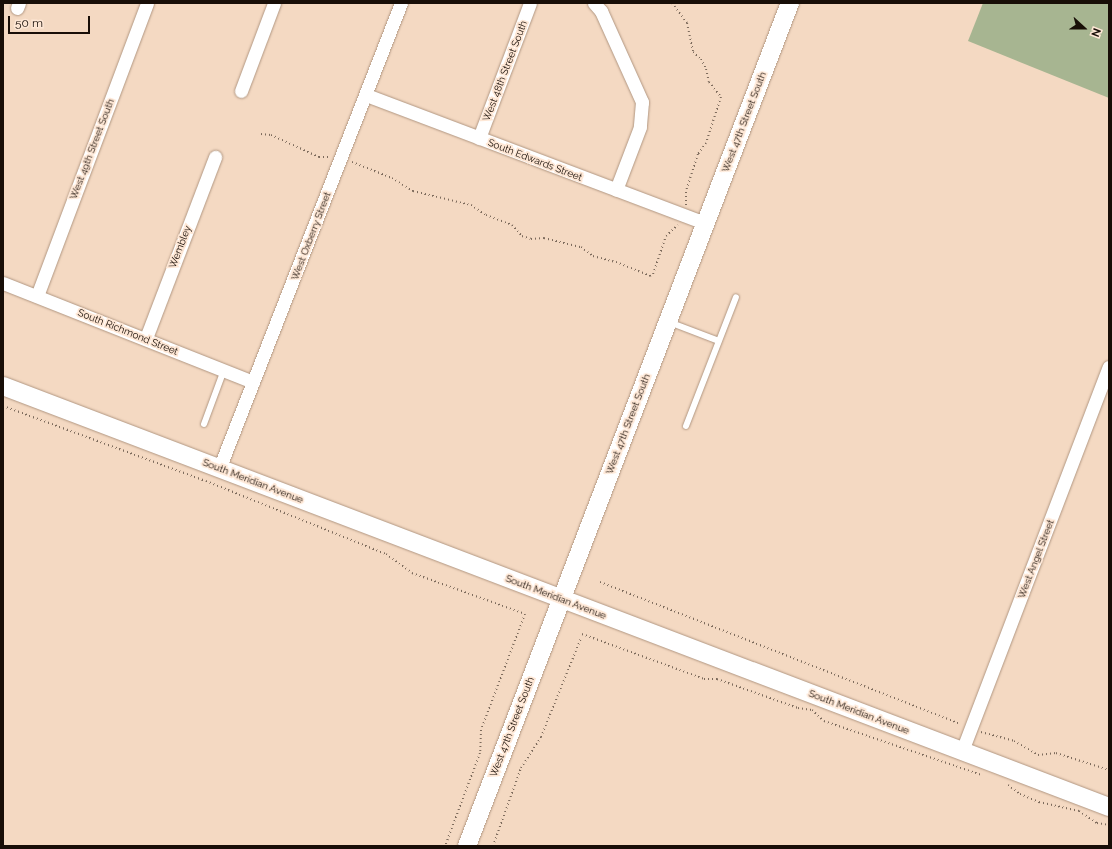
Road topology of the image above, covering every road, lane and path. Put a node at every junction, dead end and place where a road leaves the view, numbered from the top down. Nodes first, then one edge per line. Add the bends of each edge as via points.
1 (147, 3) edge
2 (274, 3) edge
3 (401, 3) edge
4 (530, 3) edge
5 (594, 3) edge
6 (790, 3) edge
7 (241, 91) dead end
8 (366, 95) junction
9 (479, 138) junction
10 (215, 157) dead end
11 (616, 190) junction
12 (704, 223) junction
13 (3, 283) edge
14 (37, 296) junction
15 (736, 297) dead end
16 (667, 322) junction
17 (146, 338) junction
18 (719, 341) junction
19 (1109, 367) edge
20 (224, 370) junction
21 (253, 382) junction
22 (3, 386) edge
23 (3, 406) edge
24 (204, 424) dead end
25 (686, 426) dead end
26 (219, 469) junction
27 (600, 582) dead end
28 (560, 599) junction
29 (582, 634) dead end
30 (581, 638) dead end
31 (971, 728) junction
32 (962, 751) junction
33 (1109, 770) edge
34 (988, 777) dead end
35 (1002, 783) dead end
36 (1109, 807) edge
37 (1109, 824) edge
38 (445, 846) edge
39 (467, 846) edge
40 (493, 846) edge

1 - 14 street, West 49th Street South
2 - 7 street
3 - 8 street, West Oxberry Street
4 - 9 street, West 48th Street South
5 - 11 street via 638,90 642,115 640,127
6 - 12 main road, West 47th Street South
8 - 9 street, South Edwards Street
8 - 21 street, West Oxberry Street
9 - 11 street, South Edwards Street
10 - 17 street, Wembley
11 - 12 street, South Edwards Street
12 - 16 main road, West 47th Street South
13 - 14 street, South Richmond Street
14 - 17 street, South Richmond Street
15 - 18 lane
16 - 18 lane
16 - 28 main road, West 47th Street South
17 - 20 street, South Richmond Street
18 - 25 lane
19 - 31 street, West Angel Street
20 - 21 street, South Richmond Street
20 - 24 lane
21 - 26 street, West Oxberry Street
22 - 26 main road, South Meridian Avenue
23 - 38 path via 206,481 386,554 412,573 525,614 481,730 480,753
26 - 28 main road, South Meridian Avenue
27 - 31 path
28 - 32 main road, South Meridian Avenue
28 - 39 main road, West 47th Street South
29 - 34 path via 704,679 717,679 798,708 812,710 824,721
30 - 40 path via 541,737 521,768
31 - 32 street, West Angel Street
31 - 33 path via 1014,741 1038,755 1056,753
32 - 36 main road, South Meridian Avenue
35 - 37 path via 1039,802 1079,811 1097,823

